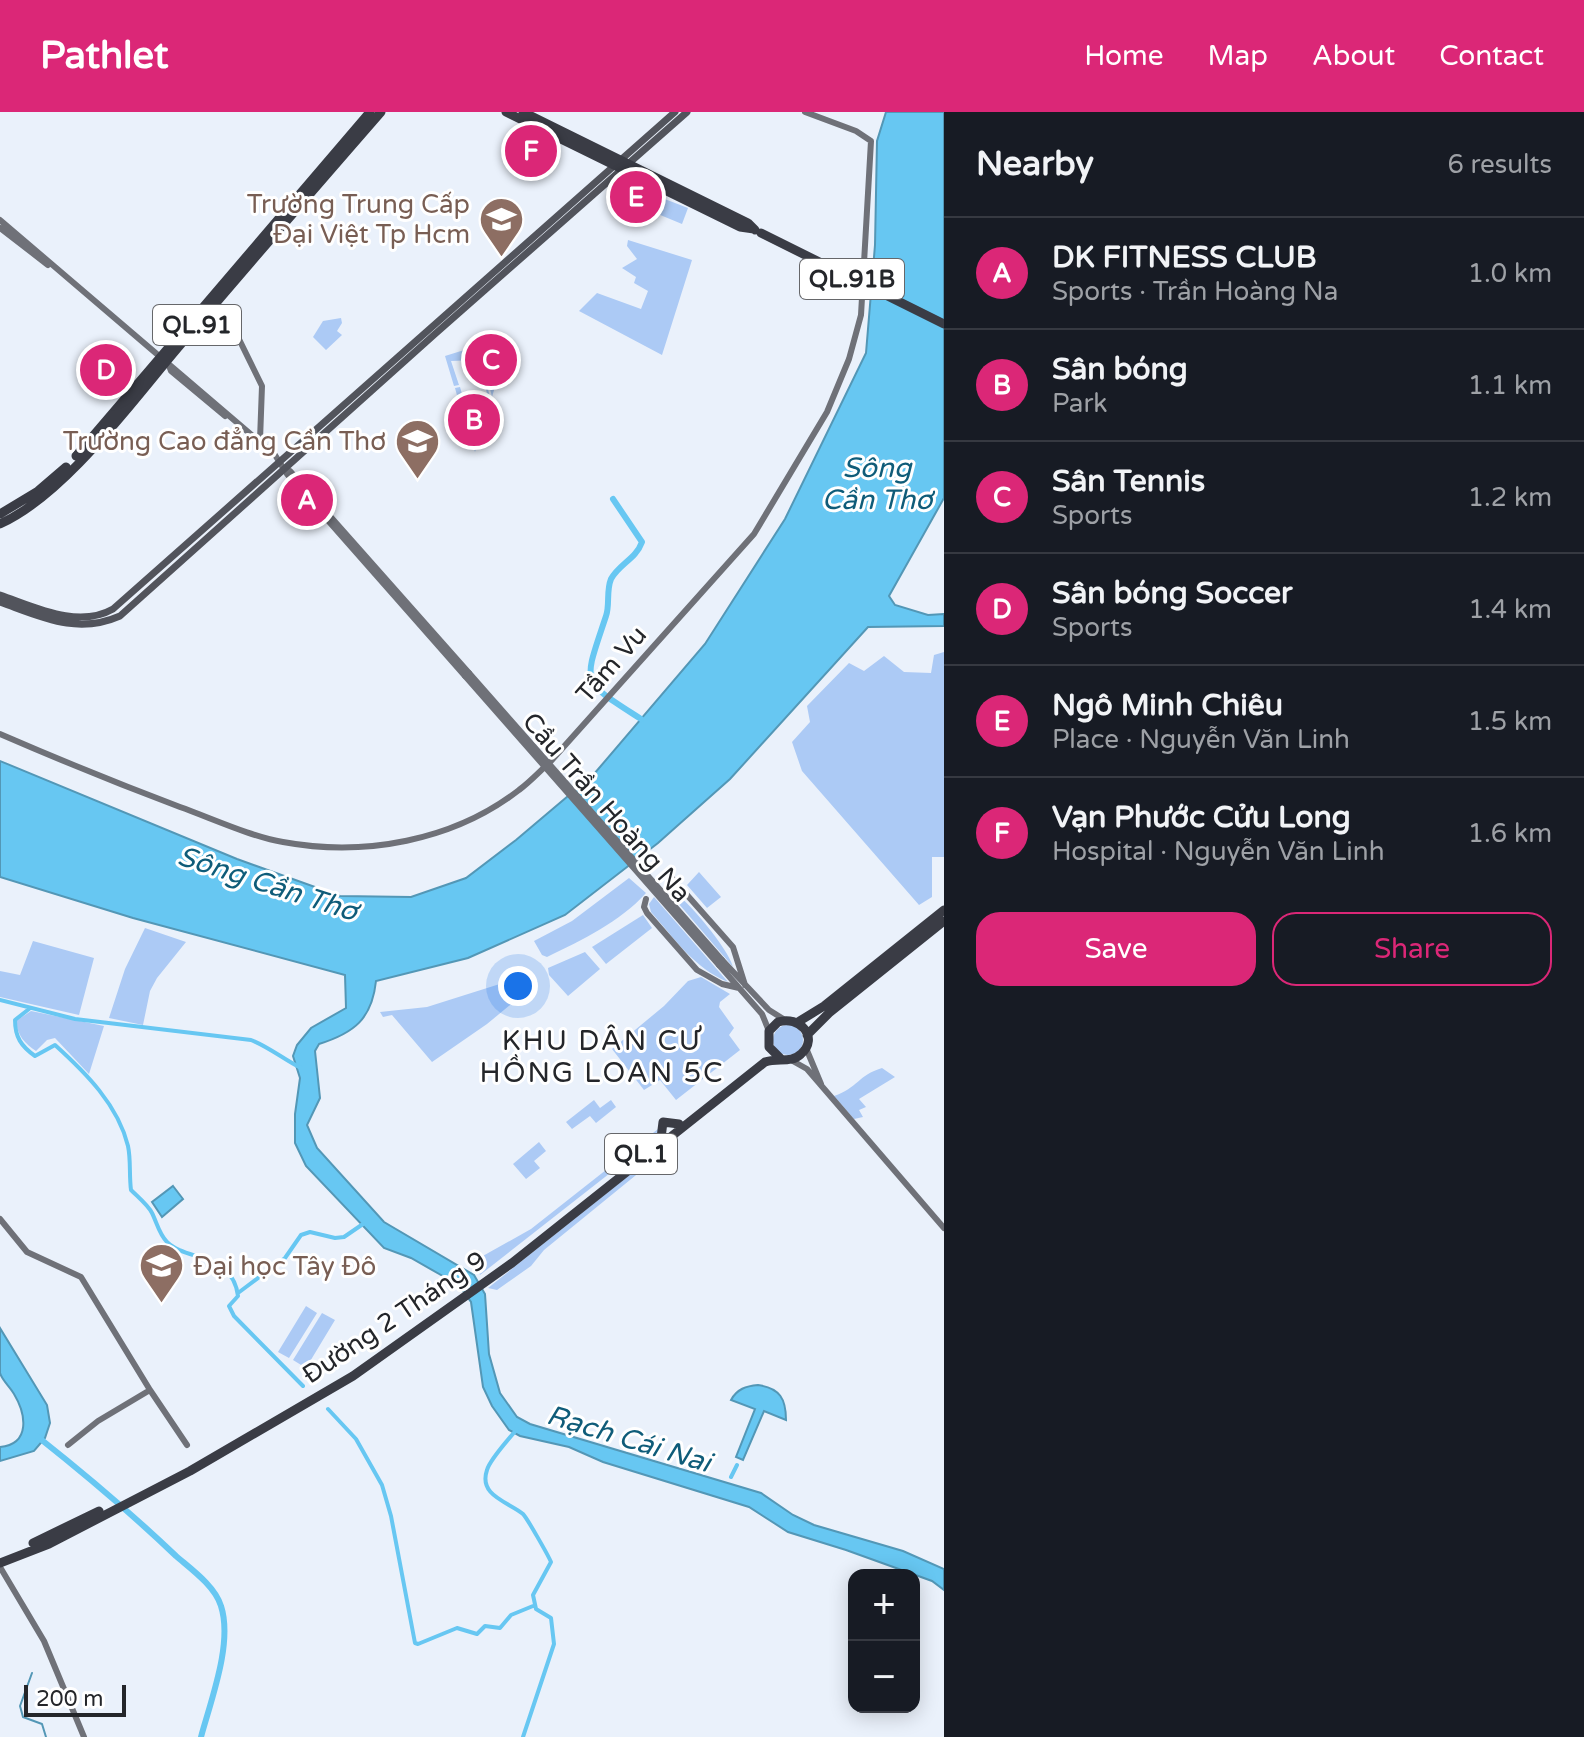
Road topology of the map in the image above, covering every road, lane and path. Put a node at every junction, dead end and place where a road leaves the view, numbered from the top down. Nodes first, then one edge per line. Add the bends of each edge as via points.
1 (370, 112) edge
2 (381, 112) edge
3 (506, 112) edge
4 (523, 112) edge
5 (675, 112) edge
6 (687, 112) edge
7 (805, 112) edge
8 (622, 165) junction
9 (312, 186) junction
10 (302, 197) junction
11 (0, 220) edge
12 (0, 228) edge
13 (203, 318) junction
14 (944, 324) edge
15 (163, 360) junction
16 (260, 440) junction
17 (281, 464) junction
18 (0, 514) edge
19 (0, 524) edge
20 (0, 595) edge
21 (0, 602) edge
22 (24, 607) junction
23 (465, 673) junction
24 (0, 734) edge
25 (551, 761) junction
26 (544, 768) junction
27 (672, 878) dead end
28 (646, 899) dead end
29 (944, 910) edge
30 (944, 921) edge
31 (742, 986) junction
32 (785, 1020) junction
33 (798, 1022) junction
34 (769, 1031) junction
35 (807, 1035) junction
36 (768, 1044) junction
37 (806, 1048) junction
38 (786, 1059) junction
39 (824, 1091) junction
40 (680, 1127) junction
41 (671, 1141) junction
42 (0, 1219) edge
43 (944, 1228) edge
44 (150, 1390) junction
45 (68, 1445) dead end
46 (187, 1445) dead end
47 (46, 1541) junction
48 (0, 1556) edge
49 (0, 1565) edge
50 (84, 1737) edge

1 - 9 highway, QL.91
2 - 9 highway, QL.91
3 - 8 highway, QL.91B
4 - 8 highway, QL.91B
5 - 8 main road
6 - 8 main road
7 - 25 street, Tầm Vu via 871,141 861,315 849,359 827,412 754,534
8 - 14 highway, QL.91B, bridge
8 - 17 main road
9 - 10 highway, QL.91
10 - 13 highway, QL.91
10 - 15 highway, QL.91
11 - 15 street
12 - 15 street
13 - 15 highway, QL.91
13 - 16 street via 235,331 262,386
15 - 16 street
15 - 17 street
15 - 18 highway, QL.91 via 54,479
15 - 19 highway, QL.91 via 59,483
16 - 17 street
17 - 22 main road via 120,616 85,626
17 - 23 street
20 - 22 main road
21 - 22 main road
23 - 25 street via 470,672
23 - 26 street via 463,678
23 - 31 street, Cầu Trần Hoàng Na, bridge
24 - 26 street, Tầm Vu via 280,842 333,849 437,833 495,805
25 - 26 street, Tầm Vu
27 - 31 street via 733,947
28 - 31 street via 647,913 697,970 722,984
29 - 33 highway
30 - 35 highway
31 - 32 street
31 - 34 street
32 - 33 highway
32 - 34 highway
33 - 35 highway
34 - 36 highway
35 - 37 highway
36 - 38 highway via 772,1053
36 - 40 highway, Đường 2 Tháng 9 / QL.1 via 761,1058
37 - 38 highway via 800,1056
37 - 39 street
38 - 39 street via 807,1069
38 - 40 highway, Đường 2 Tháng 9 / QL.1 via 765,1062
39 - 43 street
40 - 41 highway, Đường 2 Tháng 9 / QL.1
40 - 41 highway via 663,1122
41 - 47 highway, Đường 2 Tháng 9 / QL.1 via 353,1376
42 - 44 street via 27,1252 81,1277
44 - 45 street
44 - 46 street
47 - 48 highway, Đường 2 Tháng 9 / QL.1
47 - 49 highway, Đường 2 Tháng 9 / QL.1
49 - 50 street via 44,1641

